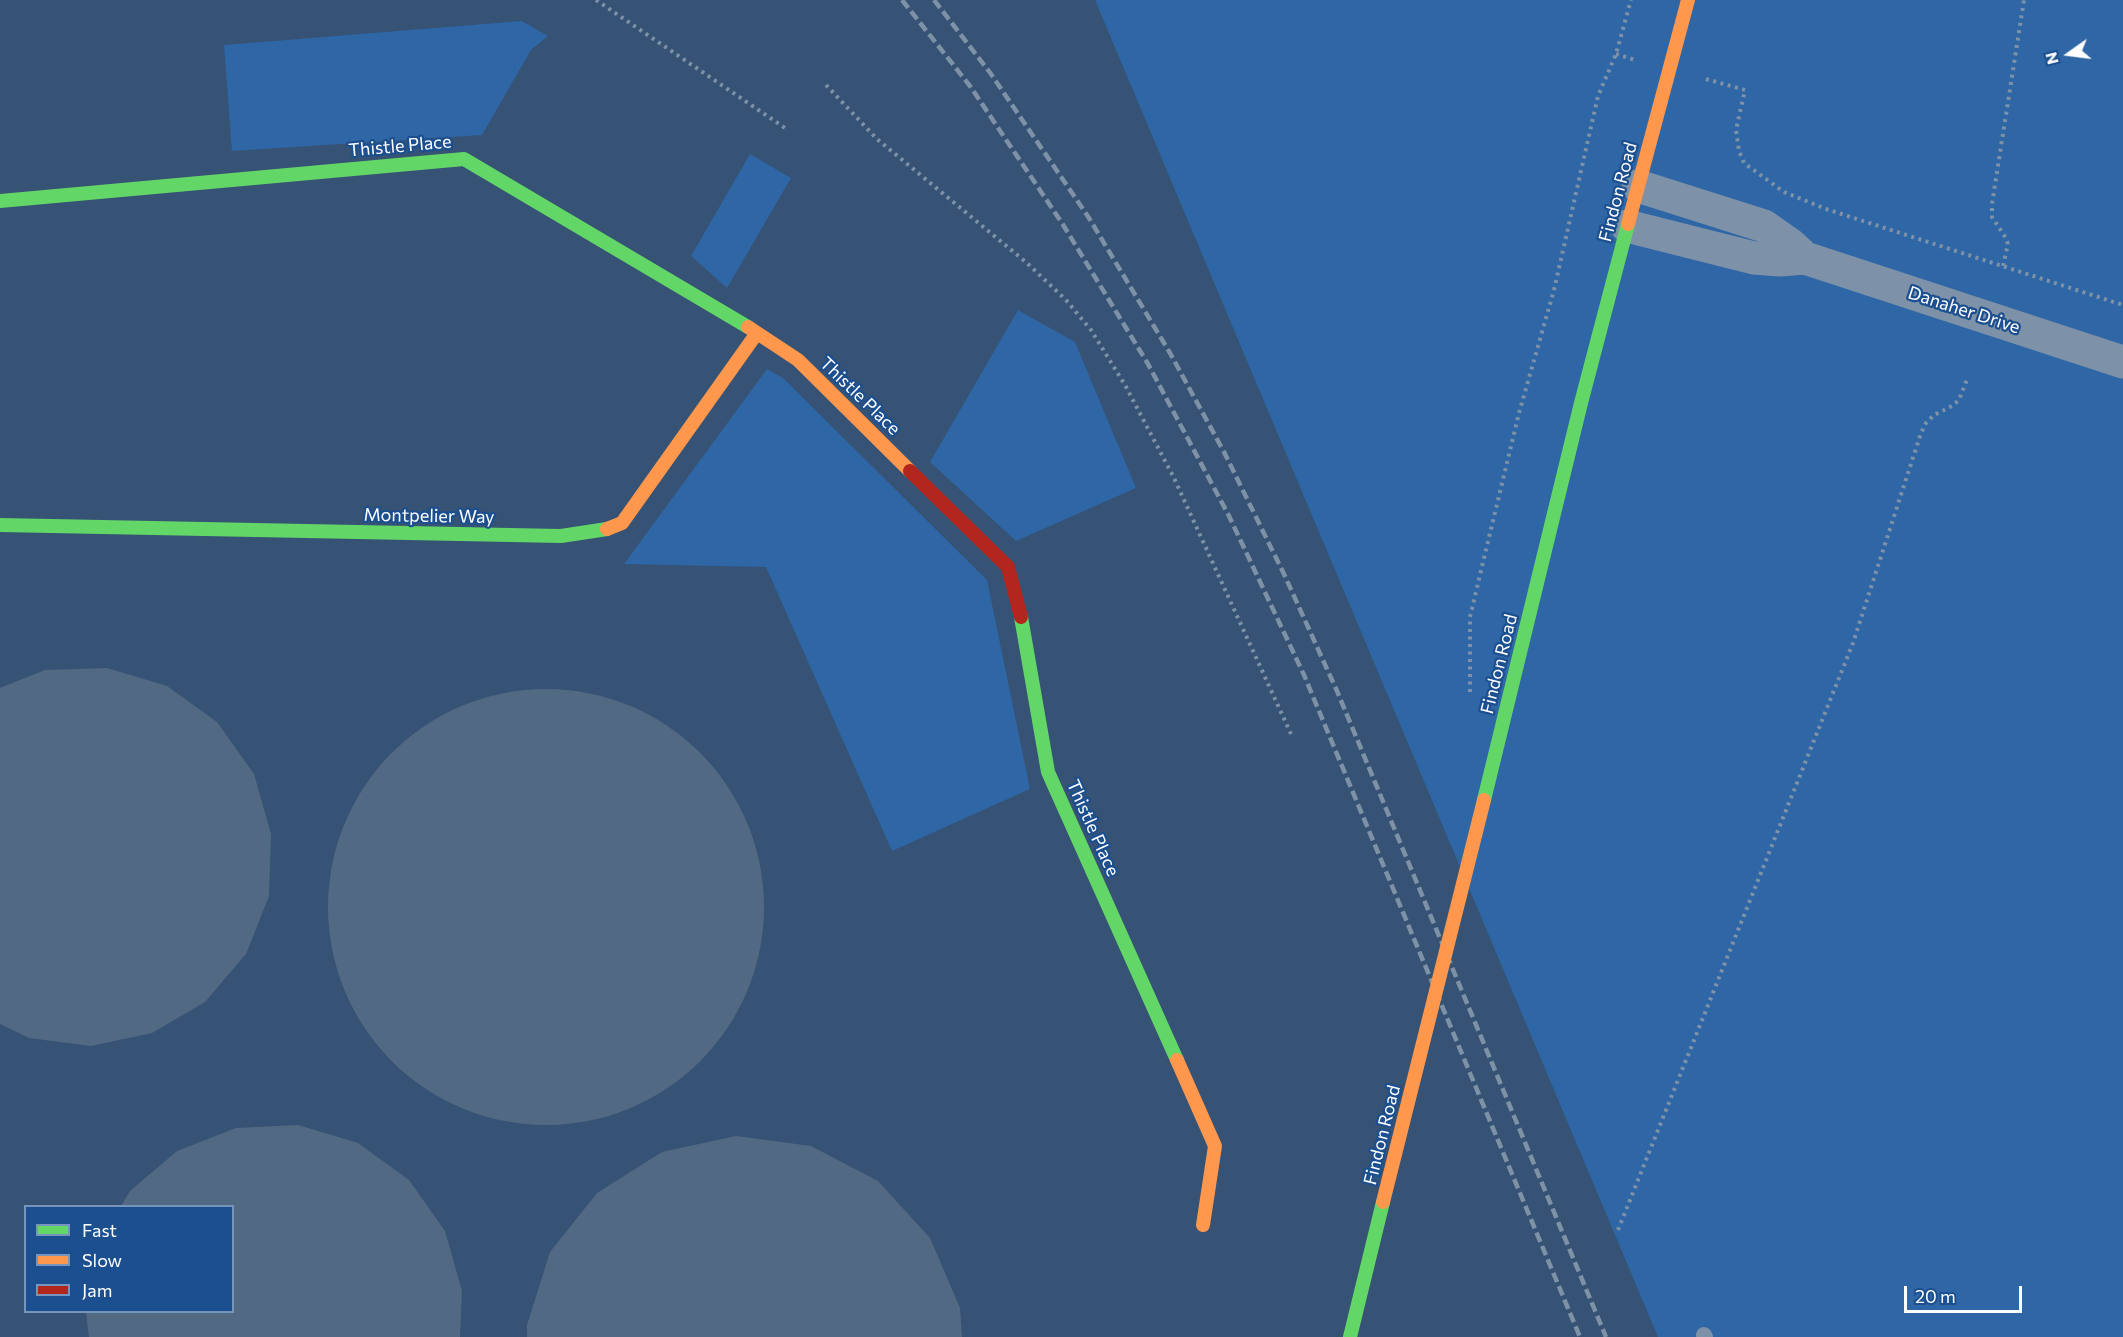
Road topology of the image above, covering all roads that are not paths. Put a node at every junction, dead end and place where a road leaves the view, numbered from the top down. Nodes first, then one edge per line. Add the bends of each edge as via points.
1 (1689, 0) edge
2 (1638, 186) junction
3 (0, 201) edge
4 (1627, 226) junction
5 (1805, 258) junction
6 (758, 333) junction
7 (2123, 362) edge
8 (0, 525) edge
9 (1203, 1225) dead end
10 (1350, 1337) edge

1 - 2 street, Findon Road
2 - 4 street, Findon Road
2 - 5 street, Danaher Drive via 1764,226
3 - 6 street, Thistle Place via 464,159
4 - 5 street, Danaher Drive via 1754,258
4 - 10 street, Findon Road, bridge
5 - 7 street, Danaher Drive
6 - 8 street, Montpelier Way via 622,523 602,531 561,536
6 - 9 street, Thistle Place via 798,360 1008,567 1048,772 1215,1146

